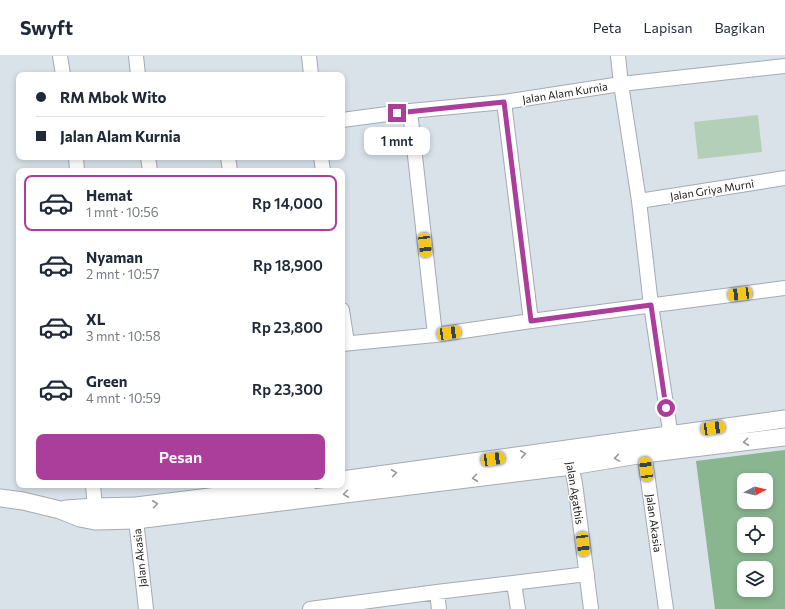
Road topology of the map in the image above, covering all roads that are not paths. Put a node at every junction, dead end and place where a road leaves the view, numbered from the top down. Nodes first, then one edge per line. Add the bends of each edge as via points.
1 (60, 56) edge
2 (136, 56) edge
3 (309, 56) edge
4 (618, 56) edge
5 (785, 66) edge
6 (63, 72) edge
7 (138, 72) edge
8 (311, 72) edge
9 (621, 84) junction
10 (504, 102) junction
11 (410, 111) junction
12 (345, 120) edge
13 (785, 178) edge
14 (639, 201) junction
15 (785, 288) edge
16 (651, 305) junction
17 (531, 321) junction
18 (435, 335) junction
19 (345, 343) edge
20 (785, 418) edge
21 (785, 437) edge
22 (672, 442) junction
23 (643, 446) junction
24 (569, 448) junction
25 (571, 466) junction
26 (345, 480) edge
27 (93, 488) edge
28 (289, 488) edge
29 (0, 498) edge
30 (136, 513) junction
31 (95, 514) junction
32 (587, 574) junction
33 (514, 583) junction
34 (437, 592) junction
35 (369, 605) edge
36 (146, 609) edge
37 (310, 609) edge
38 (439, 609) edge
39 (518, 609) edge
40 (591, 609) edge
41 (666, 609) edge

1 - 6 street
2 - 7 street
3 - 8 street
4 - 9 street
5 - 9 street, Jalan Alam Kurnia
9 - 10 street, Jalan Alam Kurnia
9 - 14 street
10 - 11 street, Jalan Alam Kurnia
10 - 17 street
11 - 12 street, Jalan Alam Kurnia
11 - 18 street
13 - 14 street, Jalan Griya Murni
14 - 16 street
15 - 16 street
16 - 17 street
16 - 22 street
17 - 18 street
18 - 19 street
20 - 22 street
21 -> 22 street
22 - 23 street
23 - 24 street
23 -> 25 street
23 - 41 street, Jalan Akasia
24 - 25 street, Jalan Agathis
26 -> 24 street
25 -> 30 street
25 - 32 street, Jalan Agathis
27 - 31 street
30 -> 28 street
29 - 31 street via 60,510 80,518
30 - 31 street
30 - 36 street, Jalan Akasia
32 - 33 street
32 - 40 street, Jalan Agathis
33 - 34 street
33 - 39 street
34 - 35 street
34 - 38 street
35 - 37 street

